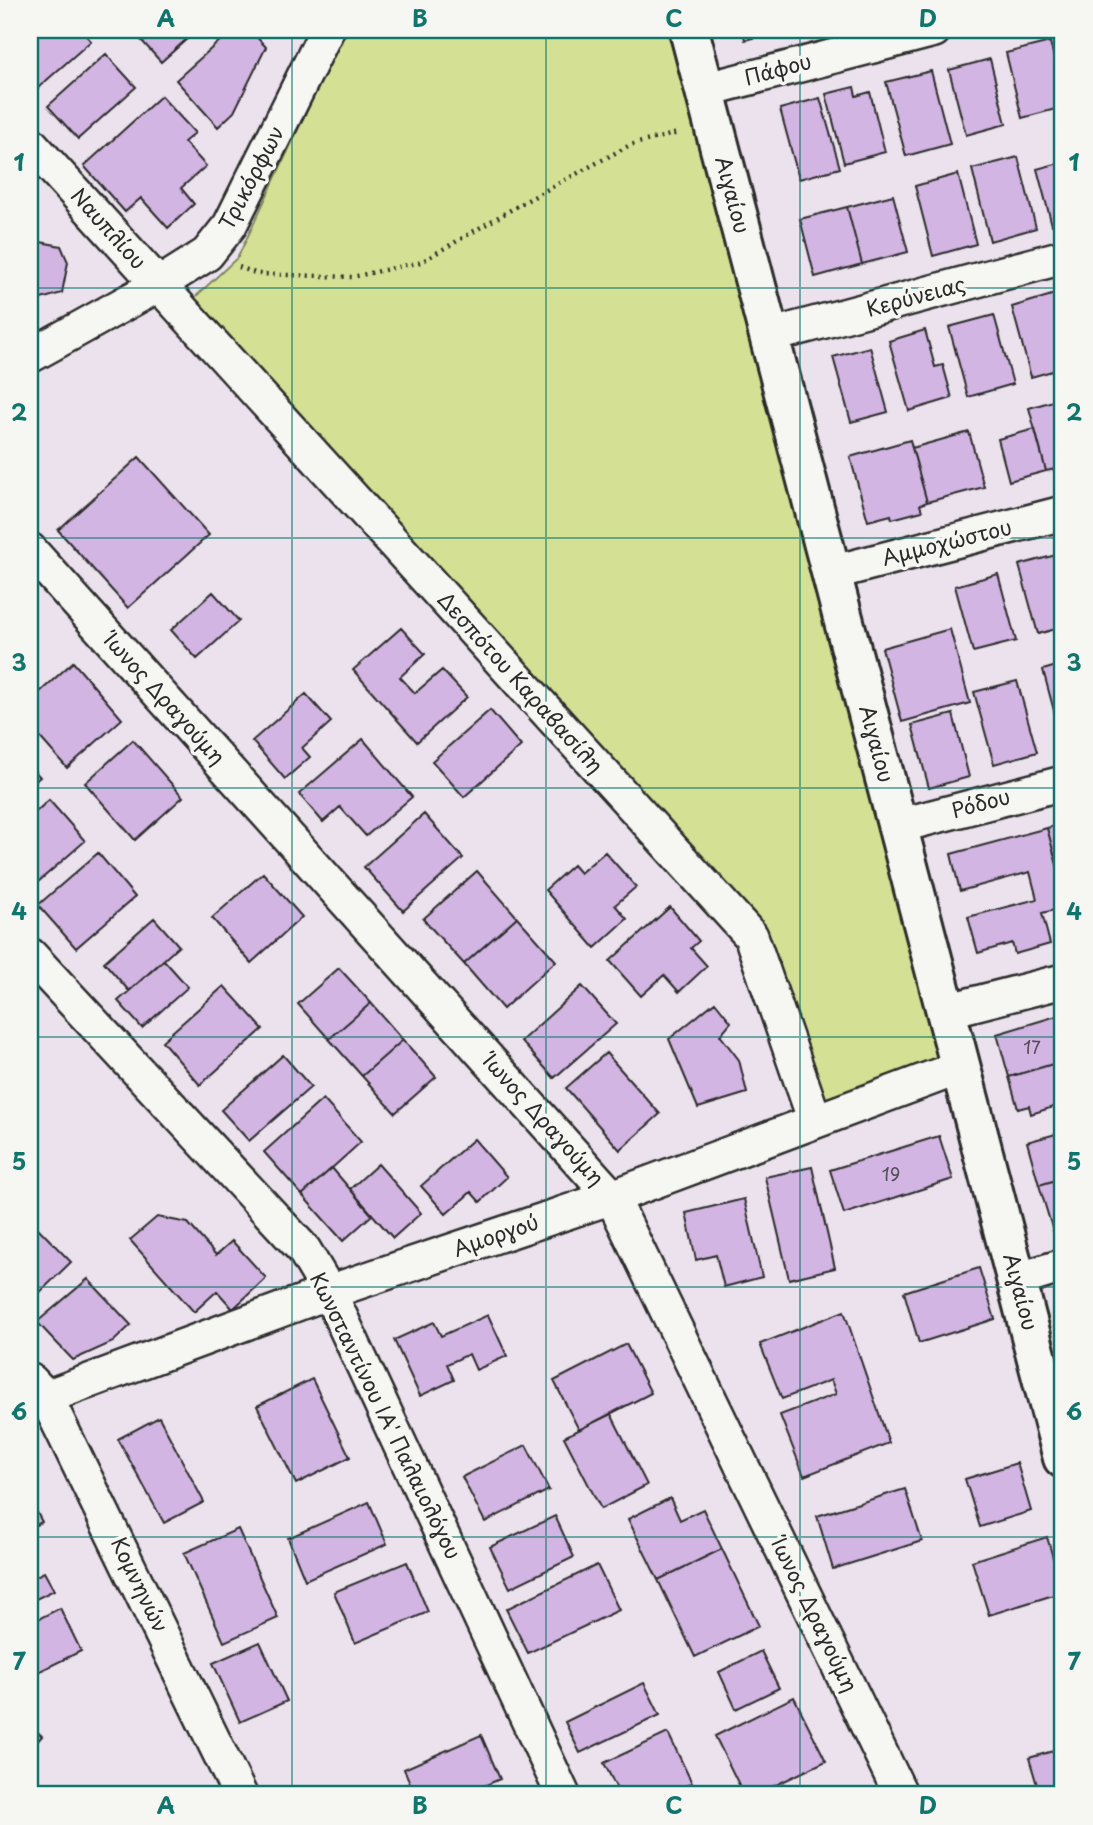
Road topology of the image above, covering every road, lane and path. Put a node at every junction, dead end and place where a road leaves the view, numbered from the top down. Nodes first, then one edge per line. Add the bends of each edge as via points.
1 (689, 30) edge
2 (934, 30) edge
3 (313, 37) edge
4 (708, 107) junction
5 (30, 143) edge
6 (207, 254) junction
7 (1063, 257) edge
8 (158, 285) junction
9 (769, 336) junction
10 (30, 356) edge
11 (1063, 513) edge
12 (30, 550) edge
13 (831, 573) junction
14 (1063, 783) edge
15 (898, 826) junction
16 (30, 954) edge
17 (1063, 981) edge
18 (946, 1011) junction
19 (961, 1067) junction
20 (816, 1121) junction
21 (612, 1197) junction
22 (1063, 1266) edge
23 (1017, 1280) junction
24 (329, 1292) junction
25 (35, 1393) edge
26 (1063, 1458) edge
27 (240, 1795) edge
28 (564, 1795) edge
29 (901, 1795) edge

1 - 4 street, Αιγαίου
2 - 4 street, Πάφου
3 - 6 street, Τρικόρφων via 230,225
4 - 6 path via 526,201 421,262 352,277 258,274
4 - 9 street, Αιγαίου
5 - 8 street, Ναυπλίου
6 - 8 street, Τρικόρφων
7 - 9 street, Κερύνειας
8 - 10 street, Τρικόρφων
8 - 20 street, Δεσπότου Καραβασίλη via 751,936
9 - 13 street, Αιγαίου
11 - 13 street, Αμμοχώστου
12 - 21 street, Ίωνος Δραγούμη
13 - 15 street, Αιγαίου
14 - 15 street, Ρόδου
15 - 18 street, Αιγαίου
16 - 24 street, Κωνσταντίνου ΙΑ' Παλαιολόγου via 304,1251
17 - 18 street
18 - 19 street, Αιγαίου
19 - 20 street, Αμοργού
19 - 23 street, Αιγαίου
20 - 21 street, Αμοργού
21 - 24 street, Αμοργού
21 - 29 street, Ίωνος Δραγούμη
22 - 23 street
23 - 26 street, Αιγαίου
24 - 25 street, Αμοργού
24 - 28 street, Κωνσταντίνου ΙΑ' Παλαιολόγου
25 - 27 street, Κοµνηνών

